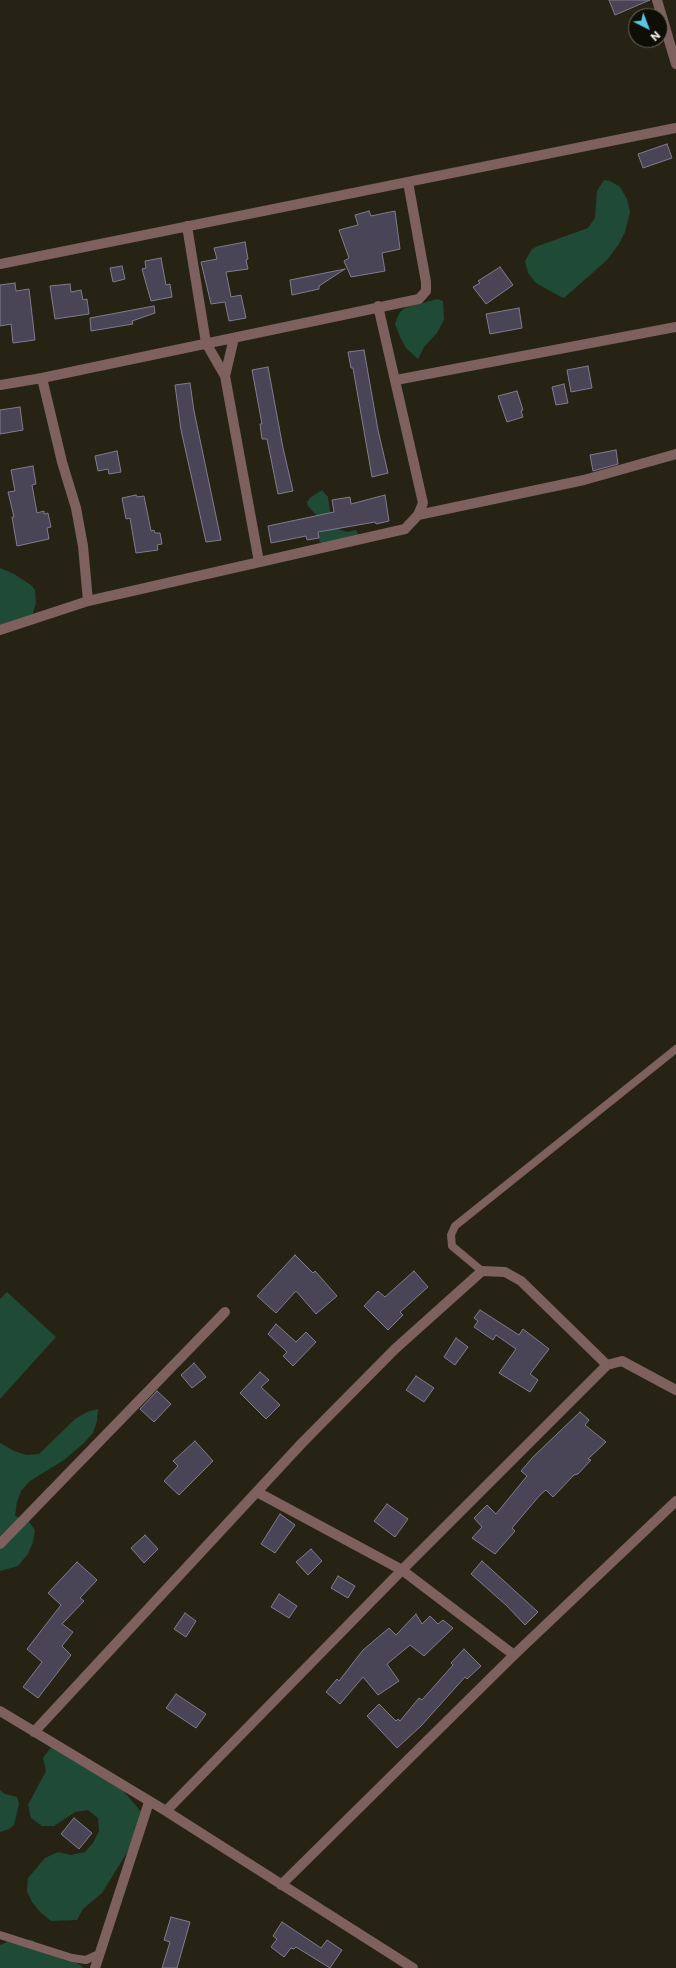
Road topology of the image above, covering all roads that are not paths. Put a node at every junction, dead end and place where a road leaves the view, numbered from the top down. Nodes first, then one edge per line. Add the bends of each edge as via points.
1 (657, 0) edge
2 (676, 64) edge
3 (676, 128) edge
4 (408, 182) junction
5 (187, 226) junction
6 (0, 264) edge
7 (378, 306) junction
8 (676, 327) edge
9 (234, 338) junction
10 (206, 343) junction
11 (225, 376) junction
12 (42, 378) junction
13 (396, 380) junction
14 (0, 385) edge
15 (676, 454) edge
16 (418, 515) junction
17 (260, 562) junction
18 (88, 601) junction
19 (0, 630) edge
20 (676, 1049) edge
21 (482, 1272) junction
22 (225, 1312) dead end
23 (607, 1366) junction
24 (676, 1390) edge
25 (257, 1492) junction
26 (676, 1501) edge
27 (0, 1544) edge
28 (402, 1570) junction
29 (514, 1655) junction
30 (0, 1711) edge
31 (34, 1732) junction
32 (149, 1802) junction
33 (166, 1811) junction
34 (281, 1886) junction
35 (0, 1935) edge
36 (99, 1954) junction
37 (95, 1968) edge
38 (101, 1968) edge
39 (413, 1968) edge

1 - 2 street
3 - 4 street
4 - 5 street
4 - 7 street via 426,291 419,299
5 - 6 street
5 - 10 street
7 - 9 street
7 - 13 street
8 - 13 street
9 - 10 street
9 - 11 street
10 - 11 street
10 - 12 street
11 - 17 street
12 - 14 street
12 - 18 street via 76,508 83,546
13 - 16 street via 423,504
15 - 16 street via 577,482
16 - 17 street via 405,529
17 - 18 street
18 - 19 street
20 - 21 lane via 455,1226 451,1236 452,1246
21 - 23 street via 505,1272 521,1281
21 - 25 street via 395,1349
22 - 27 street
23 - 24 street via 622,1361
23 - 28 street
25 - 28 street
25 - 31 street
26 - 29 street
28 - 29 street
28 - 33 street
29 - 34 street
30 - 31 street
31 - 32 street
32 - 33 street
32 - 36 street
33 - 34 street
34 - 39 street
35 - 36 lane via 72,1958 86,1960
36 - 37 street
36 - 38 street

